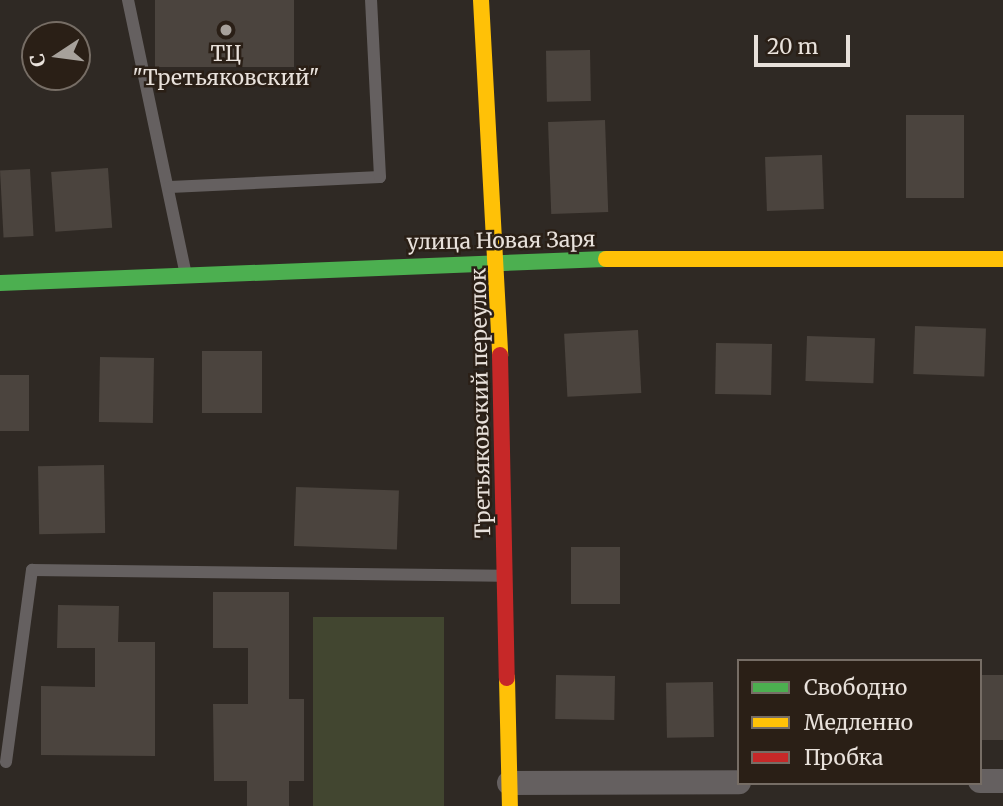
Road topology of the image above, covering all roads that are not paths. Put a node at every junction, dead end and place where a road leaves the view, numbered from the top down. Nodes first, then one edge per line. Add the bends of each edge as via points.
1 (128, 0) edge
2 (372, 0) edge
3 (481, 0) edge
4 (170, 187) junction
5 (498, 259) junction
6 (1003, 259) edge
7 (186, 275) junction
8 (0, 283) edge
9 (505, 576) junction
10 (6, 762) dead end
11 (982, 781) edge
12 (1003, 781) edge
13 (737, 782) edge
14 (510, 794) edge

1 - 4 lane
2 - 4 lane via 380,177
3 - 5 main road, Третьяковский переулок
4 - 7 lane
5 - 6 main road, улица Новая Заря
5 - 7 main road, улица Новая Заря
5 - 9 main road, Третьяковский переулок
7 - 8 main road, улица Новая Заря
9 - 10 lane via 32,570
9 - 14 main road, Третьяковский переулок
11 - 12 street
13 - 14 street

